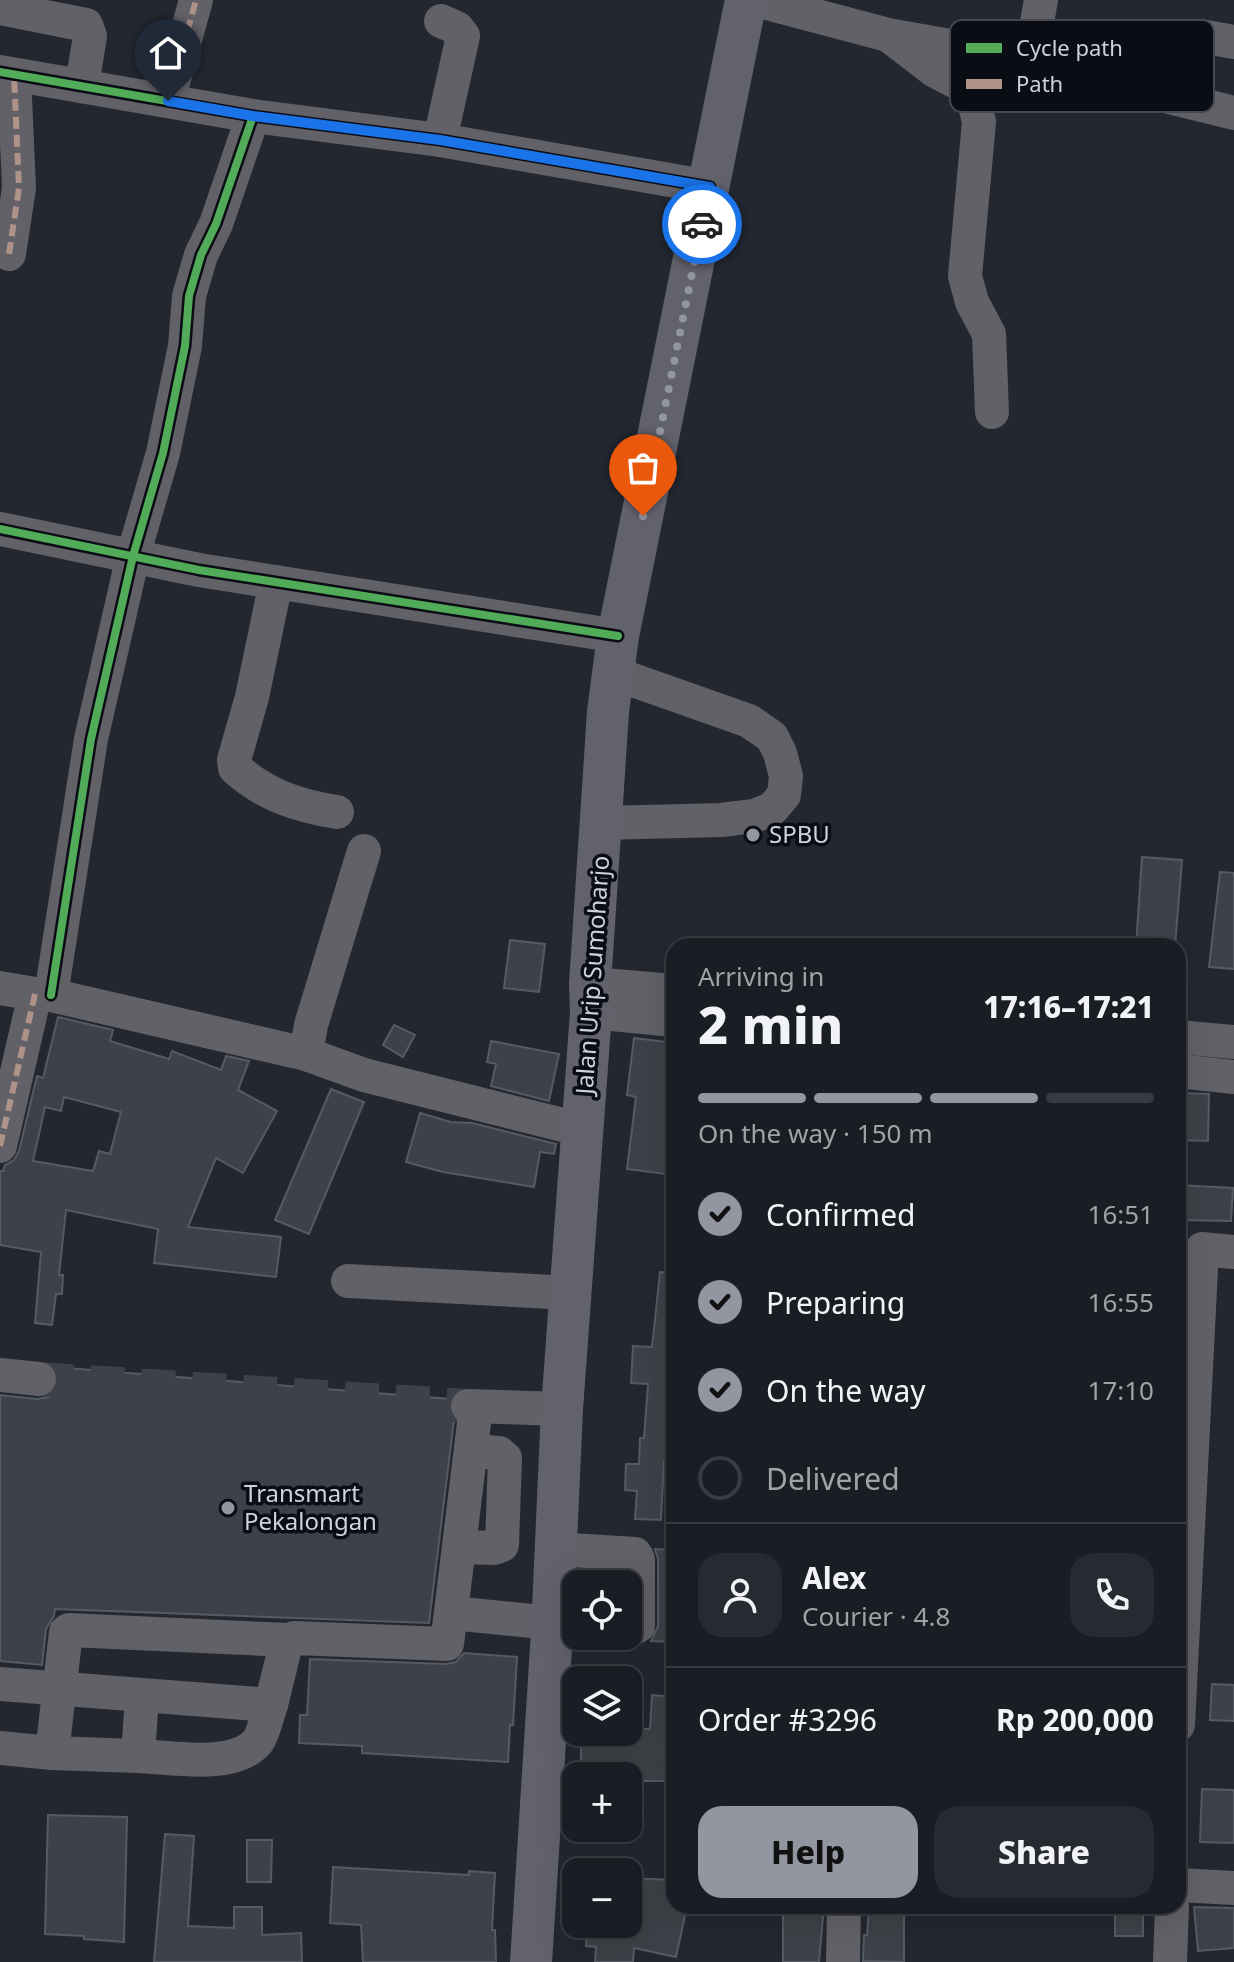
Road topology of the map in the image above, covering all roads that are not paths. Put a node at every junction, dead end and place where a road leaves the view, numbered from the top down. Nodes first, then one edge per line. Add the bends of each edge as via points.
1 (196, 0) edge
2 (746, 0) edge
3 (756, 0) edge
4 (1041, 0) edge
5 (0, 8) edge
6 (43, 8) edge
7 (1037, 20) edge
8 (441, 21) dead end
9 (888, 35) junction
10 (950, 47) edge
11 (7, 73) edge
12 (950, 79) edge
13 (82, 85) junction
14 (168, 101) junction
15 (1214, 108) edge
16 (977, 112) edge
17 (1234, 113) edge
18 (253, 116) junction
19 (440, 140) junction
20 (710, 187) junction
21 (9, 254) dead end
22 (992, 412) dead end
23 (0, 529) edge
24 (133, 556) junction
25 (276, 582) junction
26 (615, 655) junction
27 (337, 812) dead end
28 (603, 823) junction
29 (364, 851) dead end
30 (0, 988) edge
31 (666, 992) edge
32 (43, 994) junction
33 (591, 998) junction
34 (666, 1018) edge
35 (1186, 1038) edge
36 (1234, 1042) edge
37 (306, 1054) junction
38 (1186, 1072) edge
39 (1234, 1077) edge
40 (583, 1130) junction
41 (0, 1146) edge
42 (1205, 1250) edge
43 (348, 1281) dead end
44 (571, 1293) junction
45 (0, 1375) edge
46 (39, 1379) tunnel mouth
47 (562, 1409) junction
48 (555, 1549) junction
49 (638, 1570) edge
50 (1186, 1584) edge
51 (452, 1613) junction
52 (560, 1629) edge
53 (289, 1640) junction
54 (0, 1684) edge
55 (58, 1689) junction
56 (562, 1693) edge
57 (142, 1696) junction
58 (271, 1705) junction
59 (0, 1748) edge
60 (52, 1753) junction
61 (138, 1756) junction
62 (1186, 1885) edge
63 (1234, 1888) edge
64 (844, 1914) edge
65 (1172, 1914) edge
66 (531, 1962) edge
67 (843, 1962) edge
68 (1170, 1962) edge

1 - 14 street
2 - 20 main road, Jalan Urip Sumoharjo
3 - 9 street
4 - 7 street
5 - 6 street
6 - 13 street via 89,29
8 - 19 street via 457,28 463,41
9 - 10 street
9 - 12 street
11 - 13 street
11 - 21 street via 19,188
13 - 14 street
14 - 18 street
15 - 17 street
16 - 22 street via 965,276 989,334
18 - 19 street
18 - 24 street via 189,296 185,346 163,453
19 - 20 street
20 - 26 main road, Jalan Urip Sumoharjo
23 - 24 street
24 - 25 street
24 - 32 street via 91,739
25 - 26 street
25 - 27 street via 234,764 270,794
26 - 28 main road, Jalan Urip Sumoharjo
26 - 28 street via 772,737 786,776 784,795 772,809 754,816
28 - 33 main road, Jalan Urip Sumoharjo
29 - 37 street
30 - 32 street
31 - 33 street
32 - 37 street
32 - 41 street
33 - 34 street
33 - 40 main road, Jalan Urip Sumoharjo
35 - 36 street
37 - 40 street via 364,1075
38 - 39 street
40 - 44 main road, Jalan Urip Sumoharjo
42 - 50 street
43 - 44 street
44 - 47 main road, Jalan Urip Sumoharjo
45 - 46 street
47 - 48 main road, Jalan Urip Sumoharjo
47 - 51 street via 472,1407
48 - 49 street via 635,1554
48 - 52 main road, Jalan Urip Sumoharjo
51 - 52 street
51 - 53 street via 447,1644
52 - 56 main road, Jalan Urip Sumoharjo
53 - 55 street via 69,1630
53 - 58 street
54 - 55 street
55 - 57 street
55 - 60 street
56 - 66 main road, Jalan Urip Sumoharjo
57 - 58 street
57 - 61 street
58 - 61 street via 259,1739 229,1759
59 - 60 street
60 - 61 street
62 - 63 street
64 - 67 street
65 - 68 street

